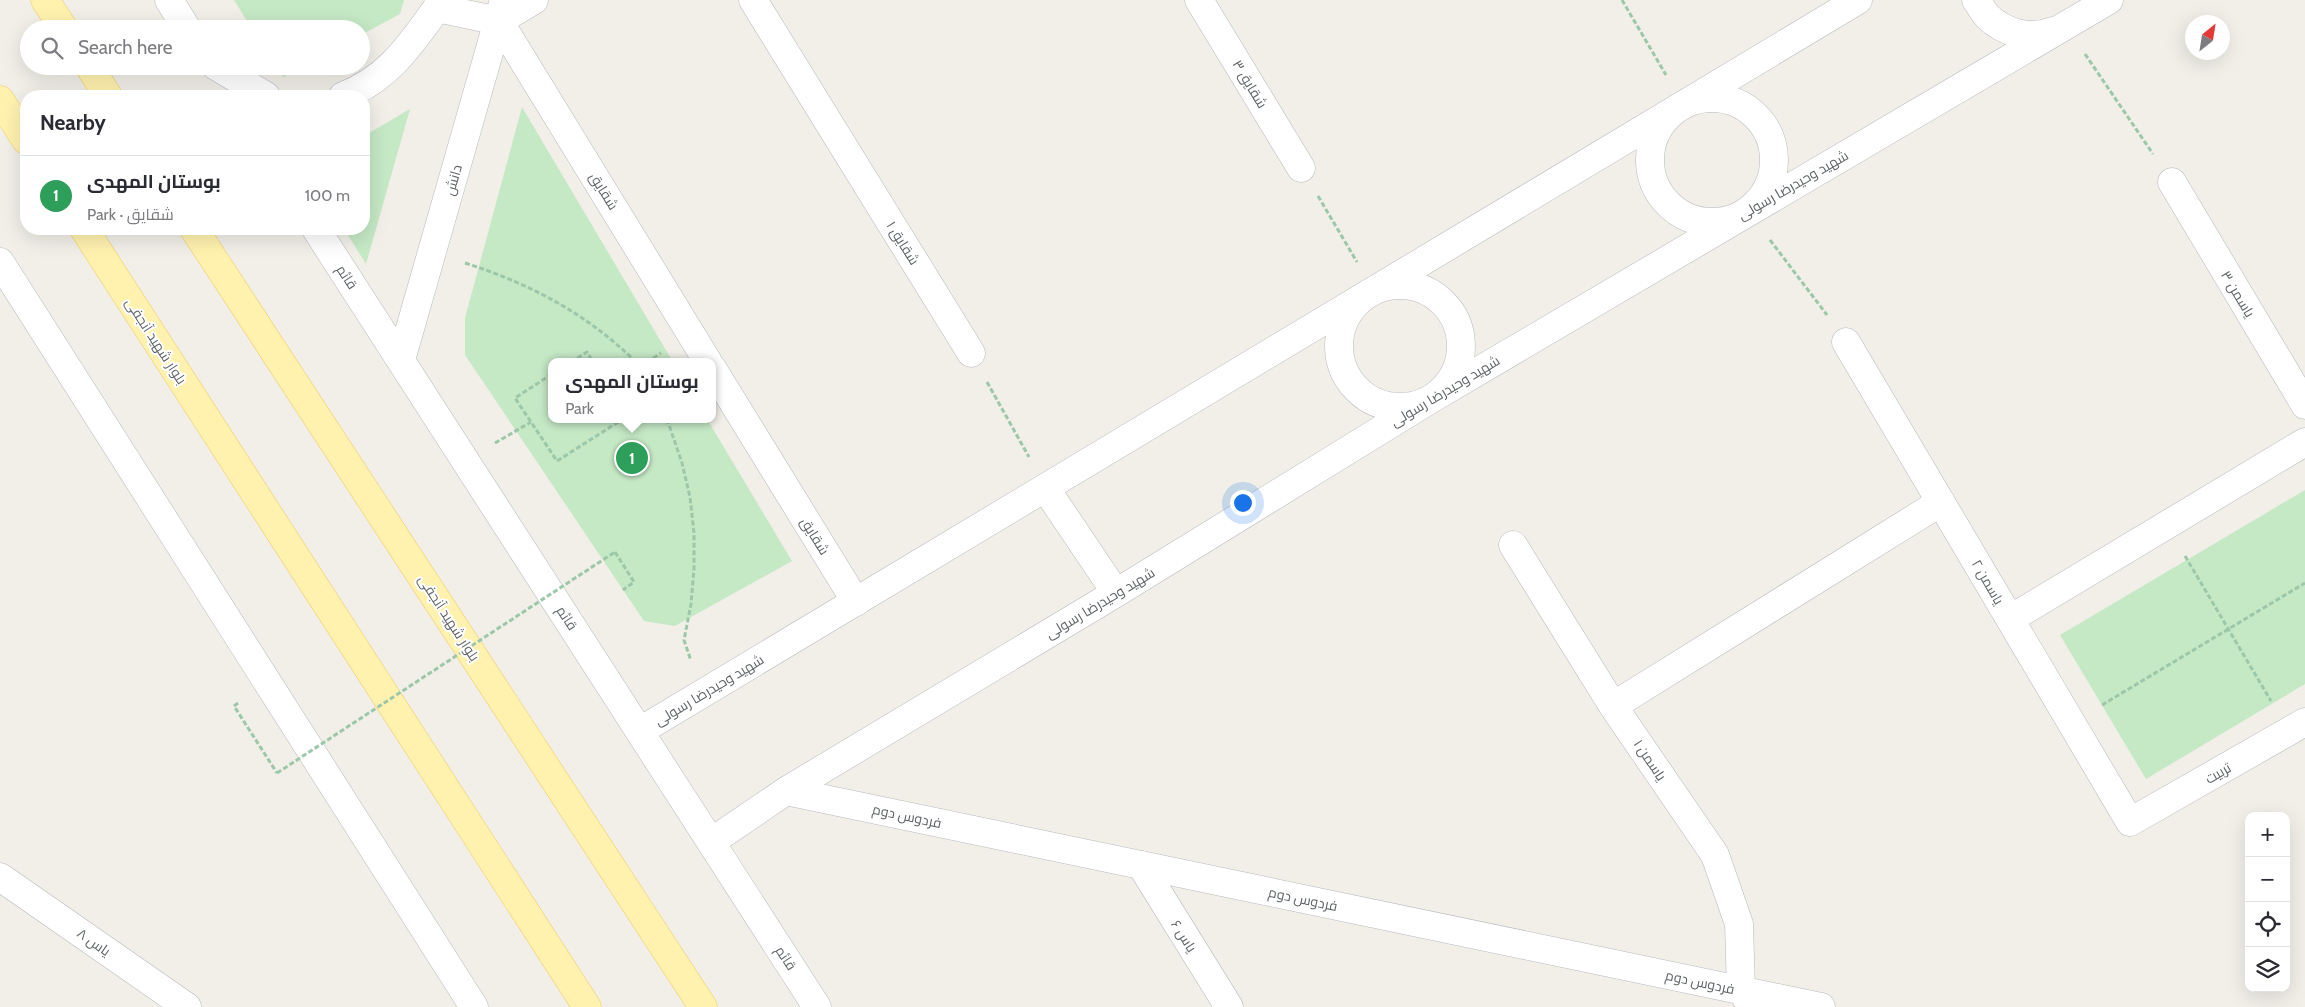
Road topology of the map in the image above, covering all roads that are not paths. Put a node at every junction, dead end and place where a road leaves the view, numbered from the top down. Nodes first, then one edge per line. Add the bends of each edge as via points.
1 (45, 0) edge
2 (169, 0) edge
3 (534, 0) edge
4 (753, 0) edge
5 (1199, 0) edge
6 (1858, 0) edge
7 (1976, 0) edge
8 (2090, 0) edge
9 (2109, 0) edge
10 (438, 4) edge
11 (501, 11) edge
12 (58, 20) edge
13 (181, 20) edge
14 (2066, 26) junction
15 (94, 75) edge
16 (217, 75) edge
17 (231, 75) edge
18 (104, 90) edge
19 (227, 90) edge
20 (256, 90) edge
21 (358, 90) edge
22 (0, 100) edge
23 (1683, 104) junction
24 (20, 131) edge
25 (1300, 168) road end
26 (2172, 182) road end
27 (1749, 211) junction
28 (88, 235) edge
29 (198, 235) edge
30 (320, 235) edge
31 (0, 262) edge
32 (1374, 290) junction
33 (1846, 342) road end
34 (970, 353) road end
35 (706, 358) edge
36 (401, 360) junction
37 (716, 374) edge
38 (1431, 399) junction
39 (2305, 405) edge
40 (2305, 442) edge
41 (1046, 489) junction
42 (1941, 502) junction
43 (1514, 545) dead end
44 (1116, 593) junction
45 (856, 602) junction
46 (2010, 619) junction
47 (1613, 706) junction
48 (2297, 727) edge
49 (640, 731) junction
50 (786, 791) junction
51 (2130, 822) joint
52 (711, 842) junction
53 (1140, 865) junction
54 (0, 877) edge
55 (1746, 999) edge
56 (473, 1006) edge
57 (187, 1007) edge
58 (588, 1007) edge
59 (702, 1007) edge
60 (817, 1007) edge
61 (1229, 1007) edge
62 (1821, 1007) edge

1 - 12 main road
2 - 13 street
3 - 11 street
4 - 34 street, شقایق ۱
5 - 25 street, شقایق ۳
6 - 23 street, شهید وحیدرضا رسولی
7 - 14 street via 1992,20 2025,35 2046,34
8 - 14 street
9 - 14 street, شهید وحیدرضا رسولی
10 - 11 street
10 - 21 street via 402,56
11 - 35 street, شقایق
11 - 36 street, دانش
14 - 27 street, شهید وحیدرضا رسولی
15 - 18 main road
16 - 19 street
17 - 20 street
22 - 24 main road
23 - 27 street via 1703,98 1737,103 1759,120 1770,137 1775,157 1772,178 1764,196
23 - 27 street via 1666,116 1649,153 1650,173 1658,193 1672,208 1690,219 1710,223 1730,220
23 - 32 street, شهید وحیدرضا رسولی
26 - 39 street, یاسمن ۳
27 - 38 street, شهید وحیدرضا رسولی
28 - 58 main road, بلوار شهید آنجفی
29 - 59 main road, بلوار شهید آنجفی
30 - 36 street, قائم
31 - 56 street
32 - 38 street via 1394,285 1415,286 1434,295 1449,308 1459,327 1462,348 1458,368 1447,386
32 - 38 street via 1358,302 1346,318 1340,336 1340,356 1346,375 1374,402 1393,407 1413,406
32 - 41 street, شهید وحیدرضا رسولی
33 - 42 street, یاسمن ۲
36 - 49 street, قائم
37 - 45 street, شقایق
38 - 44 street, شهید وحیدرضا رسولی
40 - 46 street
41 - 44 street
41 - 45 street, شهید وحیدرضا رسولی
42 - 46 street, یاسمن ۲
42 - 47 street
43 - 47 street, یاسمن ۱
44 - 50 street, شهید وحیدرضا رسولی
45 - 49 street, شهید وحیدرضا رسولی
46 - 51 street, یاسمن ۲
47 - 55 street, یاسمن ۱ via 1715,855 1739,924
48 - 51 street, تربیت
49 - 52 street, قائم
50 - 52 street, شهید وحیدرضا رسولی
50 - 53 street, فردوس دوم
52 - 60 street, قائم
53 - 55 street, فردوس دوم
53 - 61 street, یاس ۶
54 - 57 street, یاس ۸
55 - 62 street, فردوس دوم

